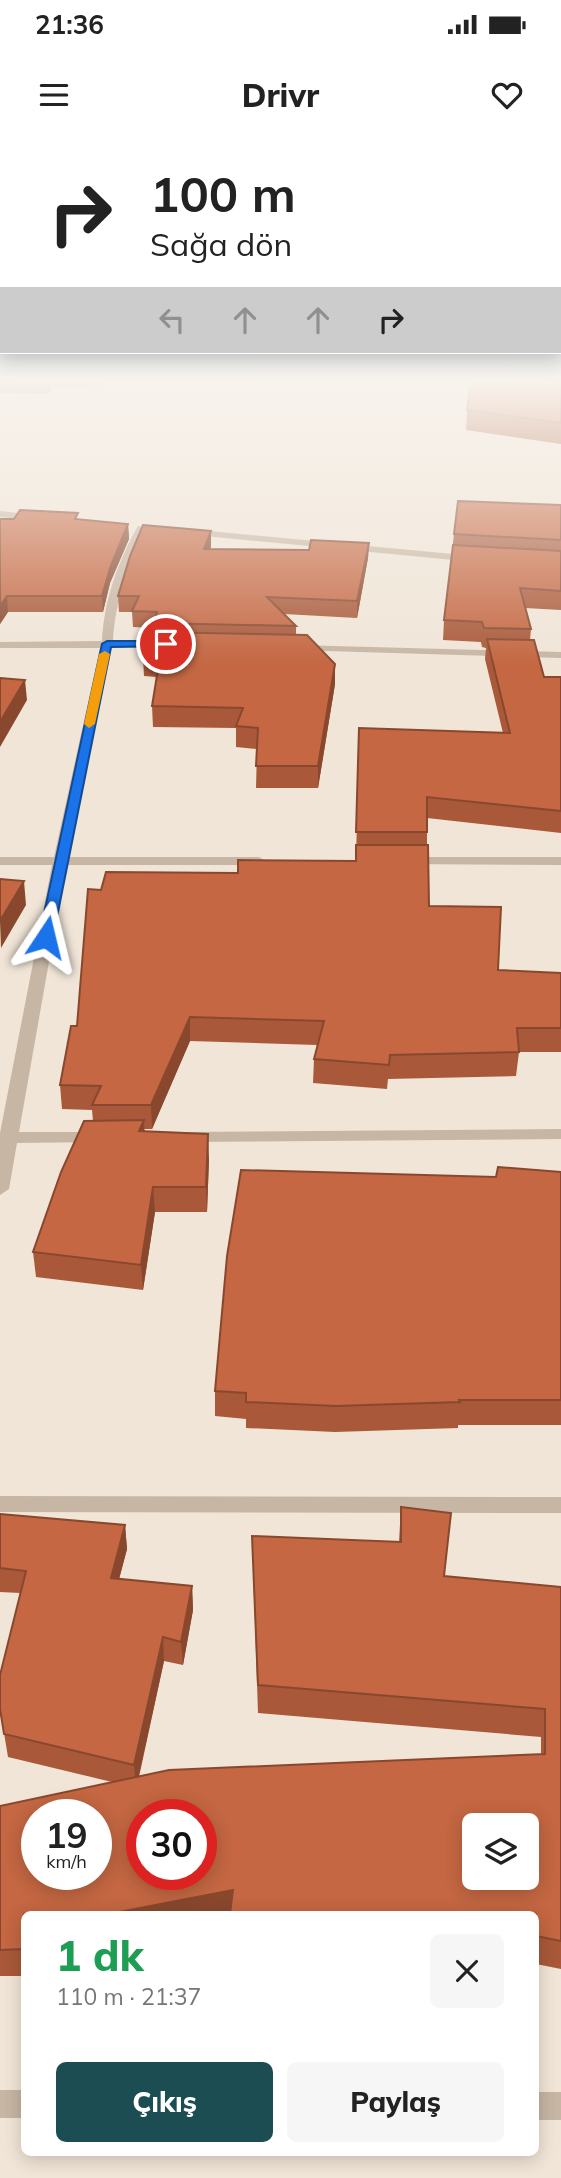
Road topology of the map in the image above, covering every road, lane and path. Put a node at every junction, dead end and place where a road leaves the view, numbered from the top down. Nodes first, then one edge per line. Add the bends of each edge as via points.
1 (0, 514) edge
2 (52, 519) edge
3 (142, 528) edge
4 (180, 531) edge
5 (486, 560) edge
6 (107, 644) junction
7 (0, 645) edge
8 (181, 645) edge
9 (289, 648) edge
10 (561, 655) edge
11 (0, 861) edge
12 (60, 861) junction
13 (269, 861) edge
14 (394, 861) edge
15 (561, 861) edge
16 (561, 1134) edge
17 (120, 1137) edge
18 (161, 1137) edge
19 (5, 1138) edge
20 (0, 1189) edge
21 (0, 1504) edge
22 (561, 1505) edge
23 (0, 2104) edge
24 (21, 2104) edge
25 (539, 2106) edge
26 (561, 2106) edge

1 - 2 street
3 - 6 street via 123,565 107,614
4 - 5 street
6 - 7 street
6 - 8 street
6 - 12 street
9 - 10 street
11 - 12 street
12 - 13 street
12 - 19 street
14 - 15 street
16 - 18 street
17 - 19 street
19 - 20 street
21 - 22 street
23 - 24 street
25 - 26 street

